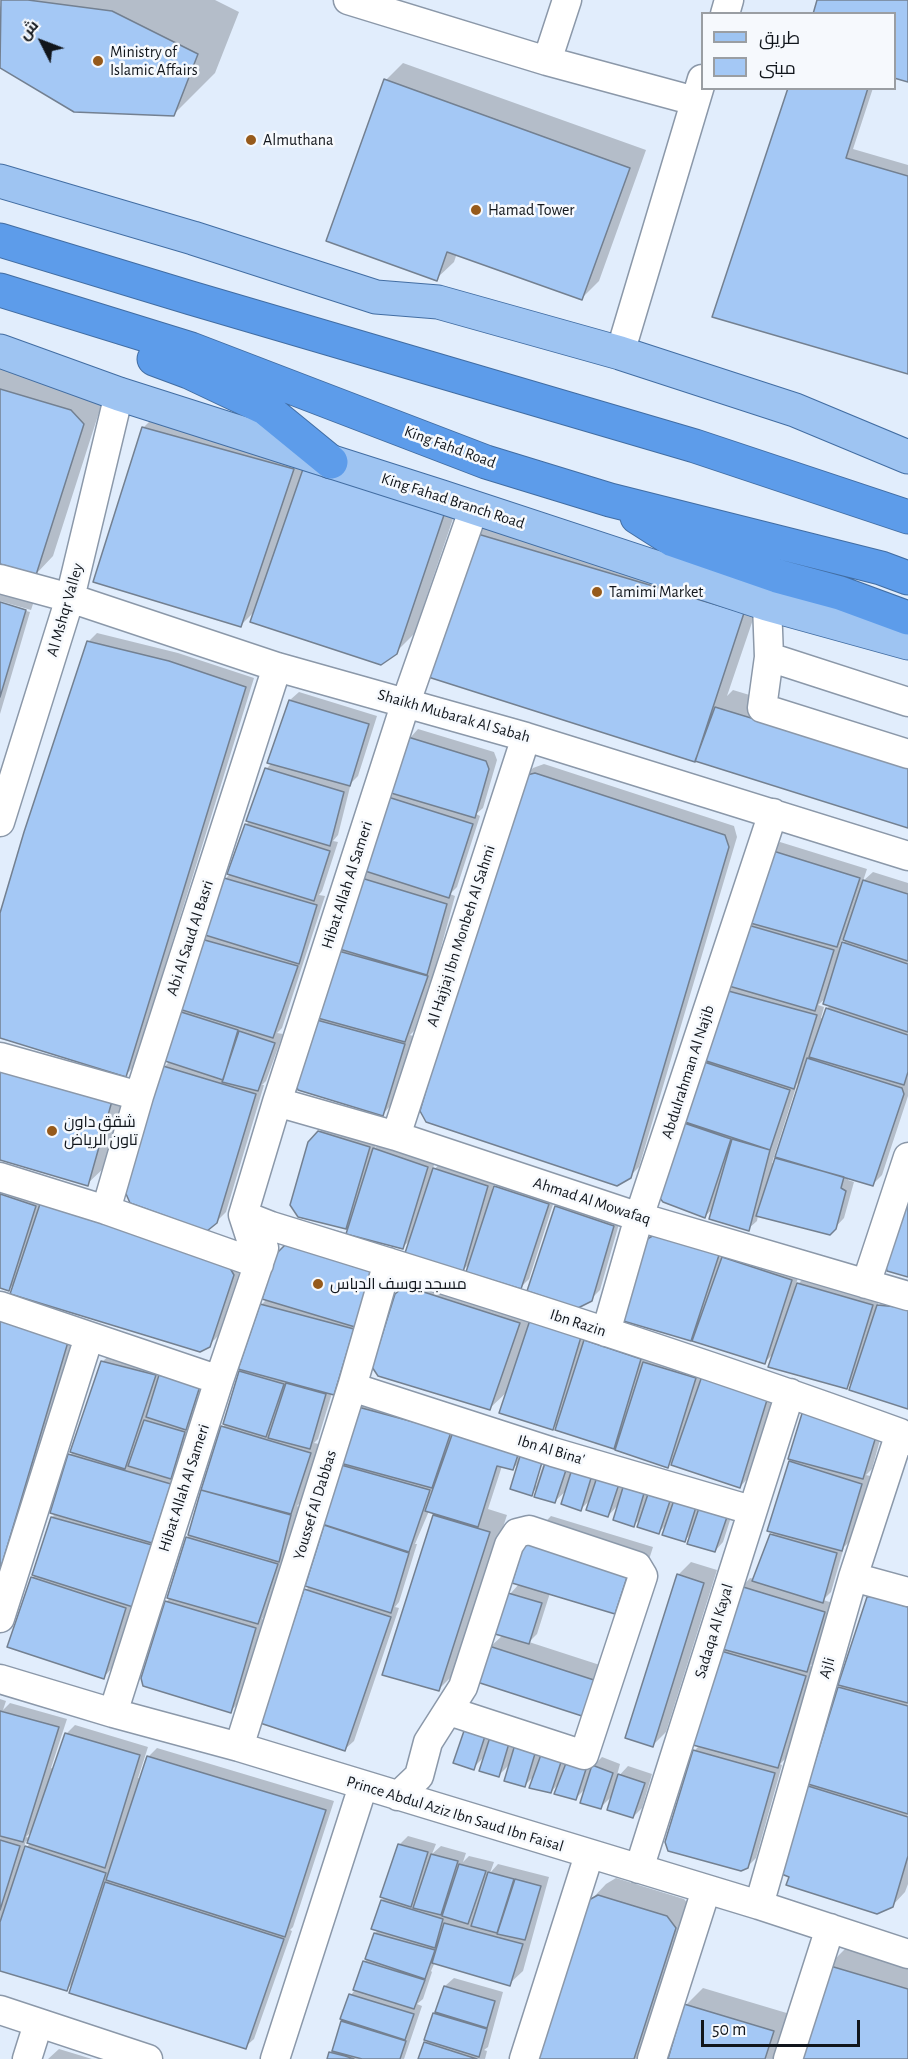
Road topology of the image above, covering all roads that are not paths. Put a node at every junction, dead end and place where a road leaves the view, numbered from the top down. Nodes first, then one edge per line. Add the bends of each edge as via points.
1 (348, 0) edge
2 (567, 0) edge
3 (404, 8) edge
4 (547, 61) junction
5 (699, 90) edge
6 (0, 181) edge
7 (0, 240) edge
8 (0, 290) edge
9 (75, 313) junction
10 (0, 351) edge
11 (620, 353) junction
12 (119, 394) junction
13 (795, 410) junction
14 (908, 446) edge
15 (908, 457) edge
16 (331, 462) junction
17 (795, 481) junction
18 (610, 500) junction
19 (908, 501) edge
20 (474, 508) junction
21 (908, 517) edge
22 (908, 578) edge
23 (0, 579) edge
24 (70, 598) junction
25 (767, 604) junction
26 (908, 618) edge
27 (908, 643) edge
28 (769, 657) junction
29 (277, 667) junction
30 (406, 702) junction
31 (908, 702) edge
32 (526, 737) junction
33 (908, 754) edge
34 (773, 813) junction
35 (0, 822) edge
36 (908, 856) edge
37 (0, 1057) edge
38 (139, 1096) junction
39 (277, 1102) junction
40 (396, 1136) junction
41 (908, 1157) edge
42 (0, 1177) edge
43 (106, 1210) junction
44 (243, 1215) junction
45 (639, 1217) junction
46 (271, 1226) junction
47 (388, 1262) junction
48 (259, 1264) junction
49 (866, 1284) junction
50 (908, 1296) edge
51 (0, 1306) edge
52 (606, 1332) junction
53 (89, 1337) junction
54 (219, 1380) junction
55 (352, 1387) junction
56 (790, 1393) junction
57 (904, 1437) edge
58 (751, 1510) junction
59 (854, 1577) junction
60 (908, 1592) edge
61 (0, 1618) edge
62 (0, 1679) edge
63 (449, 1711) junction
64 (113, 1713) junction
65 (239, 1747) junction
66 (363, 1786) junction
67 (398, 1796) junction
68 (589, 1855) junction
69 (639, 1869) junction
70 (706, 1890) junction
71 (759, 1905) junction
72 (830, 1928) junction
73 (906, 1948) edge
74 (0, 2010) edge
75 (38, 2024) junction
76 (27, 2059) edge
77 (148, 2059) edge
78 (274, 2059) edge
79 (524, 2059) edge
80 (652, 2059) edge
81 (788, 2059) edge

1 - 3 street
2 - 4 street
3 - 4 street
4 - 5 street
5 - 11 street
6 - 11 main road via 376,297 438,302
7 - 17 highway via 695,446
8 - 9 highway, King Fahd Road
9 - 16 highway via 143,355 265,408
9 - 18 highway, King Fahd Road via 190,349 486,462
10 - 12 main road, King Fahad Branch Road
11 - 13 main road
12 - 16 main road, King Fahad Branch Road
12 - 24 street, Al Mshqr Valley
13 - 14 main road
13 - 15 main road
16 - 20 main road, King Fahad Branch Road
17 - 19 highway via 845,484
17 - 21 highway
18 - 22 highway, King Fahd Road
18 - 26 highway via 673,540
20 - 25 main road, King Fahad Branch Road
20 - 30 street, Hibat Allah Al Sameri
23 - 24 street, Shaikh Mubarak Al Sabah
24 - 29 street, Shaikh Mubarak Al Sabah
24 - 35 street, Al Mshqr Valley
25 - 27 main road, King Fahad Branch Road
25 - 28 street
28 - 31 street
28 - 33 street via 762,708
29 - 30 street, Shaikh Mubarak Al Sabah
29 - 38 street, Abi Al Saud Al Basri
30 - 32 street, Shaikh Mubarak Al Sabah
30 - 39 street, Hibat Allah Al Sameri
32 - 34 street, Shaikh Mubarak Al Sabah
32 - 40 street, Al Hajjaj Ibn Monbeh Al Sahmi
34 - 36 street, Shaikh Mubarak Al Sabah
34 - 45 street, Abdulrahman Al Najib
37 - 38 street
38 - 43 street, Abi Al Saud Al Basri
39 - 40 street, Ahmad Al Mowafaq
39 - 44 street, Hibat Allah Al Sameri
40 - 45 street, Ahmad Al Mowafaq
41 - 49 street
42 - 43 street
43 - 48 street
44 - 46 street, Ibn Razin
44 - 48 street
45 - 49 street, Ahmad Al Mowafaq
45 - 52 street, Abdulrahman Al Najib
46 - 47 street, Ibn Razin
46 - 48 street, Hibat Allah Al Sameri
47 - 52 street, Ibn Razin
47 - 55 street, Youssef Al Dabbas
48 - 54 street, Hibat Allah Al Sameri
49 - 50 street, Ahmad Al Mowafaq
51 - 53 street
52 - 56 street, Ibn Razin
53 - 54 street
53 - 61 street
54 - 64 street, Hibat Allah Al Sameri
55 - 58 street, Ibn Al Bina'
55 - 65 street, Youssef Al Dabbas
56 - 57 street, Ibn Razin
56 - 58 street, Sadaqa Al Kayal
57 - 59 street, Ajli
58 - 69 street, Sadaqa Al Kayal
59 - 60 street
59 - 71 street, Ajli
62 - 64 street, Prince Abdul Aziz Ibn Saud Ibn Faisal
63 - 63 street via 463,1687 509,1545 517,1533 529,1530 642,1571 584,1755
63 - 67 street via 428,1742 419,1776
64 - 65 street, Prince Abdul Aziz Ibn Saud Ibn Faisal
65 - 66 street, Prince Abdul Aziz Ibn Saud Ibn Faisal
66 - 67 street, Prince Abdul Aziz Ibn Saud Ibn Faisal
66 - 78 street
67 - 68 street, Prince Abdul Aziz Ibn Saud Ibn Faisal
68 - 69 street, Prince Abdul Aziz Ibn Saud Ibn Faisal
68 - 79 street
69 - 70 street, Prince Abdul Aziz Ibn Saud Ibn Faisal
70 - 71 street, Prince Abdul Aziz Ibn Saud Ibn Faisal
70 - 80 street
71 - 72 street, Prince Abdul Aziz Ibn Saud Ibn Faisal
72 - 73 street, Prince Abdul Aziz Ibn Saud Ibn Faisal
72 - 81 street
74 - 75 street
75 - 76 street
75 - 77 street

